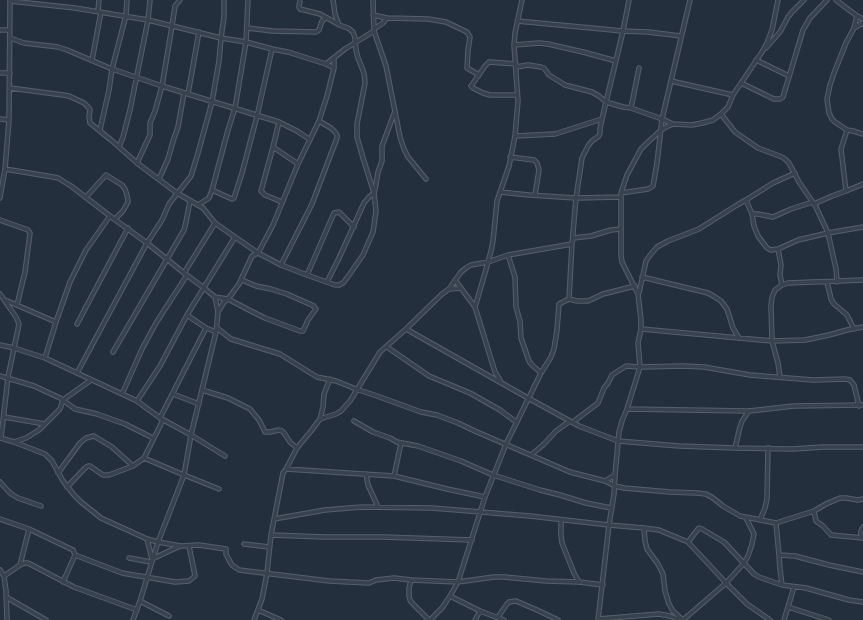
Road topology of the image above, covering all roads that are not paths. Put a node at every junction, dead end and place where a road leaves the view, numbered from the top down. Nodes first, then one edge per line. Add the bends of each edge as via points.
1 (99, 0) edge
2 (127, 0) edge
3 (150, 0) edge
4 (180, 0) edge
5 (224, 0) edge
6 (248, 0) edge
7 (300, 0) edge
8 (333, 0) edge
9 (373, 0) edge
10 (522, 0) edge
11 (629, 0) edge
12 (690, 0) edge
13 (778, 0) edge
14 (804, 0) edge
15 (827, 0) edge
16 (836, 0) edge
17 (10, 1) edge
18 (100, 12) junction
19 (126, 15) junction
20 (373, 15) junction
21 (857, 16) junction
22 (326, 18) junction
23 (387, 18) junction
24 (863, 19) edge
25 (148, 20) junction
26 (517, 21) junction
27 (863, 23) edge
28 (339, 25) junction
29 (172, 26) junction
30 (247, 28) junction
31 (854, 28) junction
32 (0, 30) edge
33 (10, 30) junction
34 (374, 30) junction
35 (199, 32) junction
36 (623, 32) junction
37 (681, 36) junction
38 (10, 38) junction
39 (221, 38) junction
40 (246, 42) junction
41 (356, 42) junction
42 (514, 45) junction
43 (272, 49) junction
44 (762, 52) junction
45 (334, 58) junction
46 (92, 60) junction
47 (756, 60) junction
48 (616, 61) junction
49 (326, 64) junction
50 (516, 66) junction
51 (334, 68) junction
52 (639, 68) dead end
53 (112, 69) junction
54 (0, 73) edge
55 (10, 73) junction
56 (478, 75) junction
57 (789, 76) junction
58 (136, 77) junction
59 (671, 81) junction
60 (741, 83) junction
61 (162, 86) junction
62 (10, 88) junction
63 (608, 93) junction
64 (186, 94) junction
65 (517, 95) junction
66 (733, 95) junction
67 (599, 96) junction
68 (212, 102) junction
69 (606, 102) junction
70 (235, 108) junction
71 (631, 108) junction
72 (395, 111) junction
73 (721, 114) junction
74 (257, 116) junction
75 (662, 118) junction
76 (0, 119) edge
77 (602, 119) junction
78 (9, 120) junction
79 (318, 121) junction
80 (279, 122) junction
81 (673, 124) junction
82 (100, 130) junction
83 (847, 130) junction
84 (660, 131) junction
85 (863, 134) edge
86 (515, 136) junction
87 (309, 139) junction
88 (119, 147) junction
89 (273, 147) junction
90 (510, 157) junction
91 (0, 158) edge
92 (6, 158) junction
93 (137, 163) junction
94 (298, 164) junction
95 (5, 169) junction
96 (795, 173) junction
97 (159, 179) junction
98 (426, 179) dead end
99 (863, 184) edge
100 (212, 190) junction
101 (846, 191) junction
102 (500, 192) junction
103 (177, 193) junction
104 (374, 193) junction
105 (535, 195) junction
106 (621, 195) junction
107 (86, 197) junction
108 (0, 198) edge
109 (576, 198) junction
110 (746, 200) junction
111 (190, 202) junction
112 (282, 202) junction
113 (813, 203) junction
114 (198, 205) junction
115 (752, 214) junction
116 (110, 216) junction
117 (115, 219) junction
118 (0, 220) edge
119 (215, 223) junction
120 (354, 227) junction
121 (863, 227) edge
122 (128, 228) junction
123 (621, 229) junction
124 (828, 233) junction
125 (235, 237) junction
126 (573, 238) junction
127 (147, 243) junction
128 (572, 244) junction
129 (778, 249) junction
130 (258, 253) junction
131 (508, 255) junction
132 (167, 259) junction
133 (488, 262) junction
134 (281, 265) junction
135 (185, 274) junction
136 (307, 275) junction
137 (642, 277) junction
138 (242, 280) junction
139 (455, 280) junction
140 (863, 280) edge
141 (327, 282) junction
142 (827, 282) junction
143 (837, 282) junction
144 (782, 285) junction
145 (635, 286) junction
146 (204, 288) junction
147 (461, 288) junction
148 (449, 289) junction
149 (0, 294) edge
150 (638, 294) junction
151 (215, 297) junction
152 (228, 298) junction
153 (4, 299) junction
154 (569, 299) junction
155 (16, 305) junction
156 (475, 307) junction
157 (218, 312) junction
158 (187, 315) junction
159 (56, 322) junction
160 (77, 324) dead end
161 (863, 327) edge
162 (206, 328) junction
163 (406, 328) junction
164 (641, 329) junction
165 (854, 329) junction
166 (217, 330) junction
167 (739, 338) junction
168 (772, 341) junction
169 (0, 345) edge
170 (387, 346) junction
171 (14, 348) junction
172 (113, 352) dead end
173 (45, 358) junction
174 (640, 367) junction
175 (77, 373) junction
176 (541, 373) junction
177 (0, 376) edge
178 (780, 377) junction
179 (8, 378) junction
180 (330, 379) junction
181 (90, 380) junction
182 (502, 383) junction
183 (202, 390) junction
184 (356, 390) junction
185 (122, 394) junction
186 (173, 394) junction
187 (528, 398) junction
188 (63, 400) junction
189 (137, 401) junction
190 (199, 404) junction
191 (861, 405) edge
192 (627, 409) junction
193 (750, 411) junction
194 (4, 417) junction
195 (161, 419) junction
196 (320, 419) junction
197 (354, 421) dead end
198 (516, 422) junction
199 (572, 422) junction
200 (45, 424) junction
201 (191, 435) junction
202 (1, 438) edge
203 (153, 438) junction
204 (618, 441) junction
205 (14, 442) junction
206 (402, 443) junction
207 (506, 444) junction
208 (863, 447) edge
209 (296, 448) junction
210 (735, 448) junction
211 (768, 448) junction
212 (531, 455) junction
213 (225, 456) dead end
214 (144, 458) junction
215 (132, 466) junction
216 (286, 468) junction
217 (58, 473) junction
218 (366, 474) junction
219 (493, 474) junction
220 (184, 475) junction
221 (615, 475) junction
222 (394, 476) junction
223 (605, 481) junction
224 (0, 482) edge
225 (615, 486) junction
226 (67, 487) junction
227 (624, 488) junction
228 (219, 489) dead end
229 (614, 494) junction
230 (485, 497) junction
231 (863, 499) edge
232 (41, 506) dead end
233 (378, 507) junction
234 (611, 508) junction
235 (814, 511) junction
236 (480, 512) junction
237 (274, 518) junction
238 (746, 518) junction
239 (0, 519) edge
240 (561, 520) junction
241 (760, 520) junction
242 (776, 523) junction
243 (609, 525) junction
244 (863, 527) edge
245 (644, 528) junction
246 (29, 529) junction
247 (271, 535) junction
248 (862, 538) edge
249 (147, 539) junction
250 (472, 540) junction
251 (158, 542) junction
252 (688, 542) junction
253 (244, 544) dead end
254 (181, 546) junction
255 (189, 546) junction
256 (269, 547) junction
257 (75, 555) junction
258 (779, 555) junction
259 (129, 558) dead end
260 (151, 560) junction
261 (744, 563) junction
262 (20, 565) junction
263 (0, 570) edge
264 (863, 572) edge
265 (267, 573) junction
266 (4, 576) junction
267 (146, 578) junction
268 (411, 580) junction
269 (63, 582) junction
270 (458, 582) junction
271 (579, 582) junction
272 (726, 583) junction
273 (602, 585) junction
274 (782, 585) junction
275 (794, 587) junction
276 (450, 596) junction
277 (6, 597) junction
278 (140, 601) junction
279 (863, 602) edge
280 (788, 607) junction
281 (137, 610) junction
282 (258, 610) junction
283 (480, 611) junction
284 (170, 616) dead end
285 (498, 617) junction
286 (598, 619) edge
287 (7, 620) edge
288 (46, 620) edge
289 (133, 620) edge
290 (254, 620) edge
291 (281, 620) edge
292 (429, 620) edge
293 (475, 620) edge
294 (504, 620) edge
295 (558, 620) edge
296 (680, 620) edge
297 (770, 620) edge
298 (784, 620) edge
299 (829, 620) edge

1 - 18 street
2 - 19 street
3 - 25 street
4 - 29 street via 175,6
5 - 39 street
6 - 30 street
7 - 22 street via 300,9
8 - 28 street
9 - 20 street
10 - 26 street
11 - 36 street
12 - 37 street
13 - 44 street via 772,30
14 - 44 street
15 - 57 street via 810,18 803,30
16 - 21 street
17 - 18 street
17 - 33 street
18 - 19 street
18 - 46 street
19 - 25 street
19 - 53 street
20 - 23 street
20 - 34 street
21 - 24 street
21 - 31 street
22 - 28 street
22 - 30 street via 316,32
23 - 34 street
23 - 56 street via 446,22 467,32 470,37 467,68
25 - 29 street
25 - 58 street
26 - 36 street
26 - 42 street
27 - 31 street
28 - 41 street via 353,32
29 - 35 street
29 - 61 street
30 - 40 street
31 - 83 street via 834,73 827,99 832,119
32 - 33 street
33 - 38 street
34 - 41 street
34 - 72 street via 386,66
35 - 39 street
35 - 64 street
36 - 37 street
36 - 48 street
37 - 59 street
38 - 46 street via 24,43 58,47
38 - 55 street
39 - 40 street
39 - 68 street
40 - 43 street
40 - 70 street
41 - 45 street
41 - 104 street via 365,83 357,137
42 - 48 street via 548,44
42 - 50 street
43 - 49 street
43 - 74 street
44 - 47 street
45 - 49 street
45 - 51 street
46 - 53 street
47 - 57 street
47 - 60 street
48 - 63 street
49 - 51 street
50 - 56 street via 490,61
50 - 65 street
50 - 67 street via 544,68 549,75 565,85
51 - 79 street
52 - 71 street
53 - 58 street
53 - 82 street
54 - 55 street
55 - 62 street
56 - 65 street via 472,88 490,95
57 - 60 street via 783,97 777,100
58 - 61 street
58 - 88 street via 126,127
59 - 66 street
59 - 75 street
60 - 66 street
61 - 64 street
61 - 93 street via 150,123 150,135
62 - 78 street
62 - 82 street via 69,96 79,100 90,110 90,123
63 - 67 street
63 - 69 street
64 - 68 street
64 - 97 street via 168,159
65 - 86 street
66 - 73 street
67 - 69 street
68 - 70 street
68 - 103 street via 191,176
69 - 71 street
69 - 77 street
70 - 74 street
70 - 100 street
71 - 75 street
72 - 98 street via 404,149
72 - 104 street via 382,146 382,161
73 - 81 street via 702,123 684,126
73 - 96 street via 735,132 746,140 758,148 785,158
74 - 80 street
74 - 100 street via 234,198
75 - 81 street
75 - 84 street
76 - 78 street
77 - 86 street via 555,134
77 - 109 street via 599,136 588,146 582,158
78 - 92 street
79 - 87 street
79 - 134 street via 331,128 337,138 312,204
80 - 87 street
80 - 89 street
81 - 84 street
82 - 88 street
83 - 85 street
83 - 101 street via 841,149
84 - 106 street via 641,150 627,175
84 - 106 street via 653,186
86 - 90 street
87 - 94 street
88 - 93 street
89 - 94 street
89 - 112 street via 261,191
90 - 102 street
90 - 105 street via 534,160 538,163
91 - 92 street
92 - 95 street
93 - 97 street
94 - 112 street
95 - 107 street via 58,178
95 - 108 street
96 - 110 street
96 - 113 street
97 - 103 street
99 - 101 street
100 - 114 street via 209,198
101 - 113 street
102 - 105 street
102 - 133 street
103 - 111 street
103 - 127 street via 168,204 162,220
104 - 120 street via 364,204
104 - 141 street via 375,222 363,255 343,283 335,285
105 - 109 street
106 - 109 street
106 - 123 street
107 - 116 street
107 - 117 street via 106,175 122,186 128,202
109 - 126 street
110 - 115 street
110 - 137 street via 699,229 657,248 646,261
111 - 114 street
111 - 132 street via 184,230
112 - 130 street
113 - 115 street via 773,217
113 - 124 street
114 - 119 street
115 - 129 street via 754,226 762,242 771,250
116 - 117 street
116 - 159 street via 79,263
117 - 122 street
118 - 155 street via 30,233 25,272
119 - 125 street
119 - 135 street
120 - 136 street via 338,212 334,212
120 - 141 street
121 - 124 street
122 - 127 street
122 - 160 street
123 - 126 street
123 - 145 street via 622,262
124 - 129 street via 798,240
124 - 143 street
125 - 130 street
125 - 146 street
126 - 128 street
127 - 132 street
127 - 175 street
128 - 131 street
128 - 154 street
129 - 144 street
130 - 134 street
130 - 138 street via 252,256
131 - 133 street
131 - 176 street via 515,277 521,338 529,361
132 - 135 street
132 - 172 street
133 - 139 street via 471,265
133 - 156 street
134 - 136 street
135 - 146 street
135 - 185 street via 142,349
136 - 141 street
137 - 150 street
137 - 167 street via 708,293 715,297 728,309 733,328
138 - 152 street
138 - 152 street via 287,294 316,308 304,329 300,331 265,318
139 - 147 street
139 - 148 street
140 - 143 street
142 - 143 street
142 - 144 street
142 - 165 street via 831,299 847,315
144 - 168 street via 774,290 772,297
145 - 150 street
145 - 154 street via 603,294 588,301
146 - 151 street
146 - 158 street
147 - 148 street
147 - 156 street
148 - 163 street
149 - 153 street
150 - 164 street
151 - 152 street
151 - 157 street
152 - 157 street
153 - 155 street
153 - 171 street via 18,321
154 - 176 street via 559,304 554,349
155 - 159 street
156 - 182 street via 495,372
157 - 166 street
158 - 162 street
158 - 189 street via 160,366
159 - 173 street
161 - 165 street
162 - 166 street
162 - 186 street
163 - 170 street
163 - 182 street
164 - 167 street
164 - 174 street via 638,343
165 - 168 street via 805,340
166 - 180 street via 231,338 280,354 317,377
166 - 183 street
167 - 168 street
168 - 178 street
169 - 171 street
170 - 184 street via 376,357
170 - 198 street via 429,376 470,393
171 - 173 street
171 - 179 street
173 - 175 street
174 - 178 street via 697,367
174 - 192 street
174 - 199 street via 626,366 613,374 598,403
175 - 181 street
176 - 187 street
177 - 179 street
178 - 191 street via 850,380
179 - 188 street via 34,386
179 - 194 street
180 - 184 street
180 - 196 street via 324,394
181 - 185 street
181 - 188 street
182 - 187 street
183 - 190 street
183 - 209 street via 228,398 250,409 265,432 282,431
184 - 196 street via 341,411
184 - 207 street via 458,423
185 - 189 street
186 - 190 street
186 - 195 street
187 - 198 street
187 - 199 street
188 - 200 street via 60,409
188 - 203 street via 75,409 125,424
189 - 195 street
190 - 201 street
191 - 193 street via 794,406
192 - 193 street
192 - 204 street
193 - 210 street via 742,421
194 - 200 street
194 - 202 street
195 - 201 street
195 - 203 street
196 - 209 street
197 - 206 street via 373,432
198 - 207 street
199 - 204 street
199 - 212 street via 556,431
200 - 205 street via 31,435
201 - 213 street
201 - 220 street
202 - 205 street
203 - 214 street
204 - 210 street
204 - 221 street
205 - 217 street via 45,454
206 - 219 street via 418,446
206 - 222 street
207 - 212 street
207 - 219 street
208 - 211 street
209 - 216 street
210 - 211 street
211 - 241 street via 767,499
212 - 223 street via 570,472
214 - 215 street
214 - 220 street
215 - 217 street via 112,446 94,436 82,440
215 - 226 street via 103,475 88,466
216 - 218 street
216 - 237 street
217 - 226 street
218 - 222 street
218 - 233 street
219 - 230 street
219 - 234 street via 540,490
220 - 228 street
220 - 251 street
221 - 223 street
221 - 225 street
222 - 230 street
223 - 225 street
224 - 232 street via 18,498
225 - 227 street
225 - 229 street
226 - 249 street via 101,518
227 - 229 street
227 - 238 street via 706,494 728,510
229 - 234 street
230 - 236 street
231 - 235 street via 840,498
233 - 236 street
233 - 237 street via 325,510
234 - 243 street
235 - 242 street
235 - 248 street via 817,522 831,535
236 - 240 street
236 - 250 street
237 - 247 street
238 - 241 street
238 - 261 street via 754,538
239 - 246 street
240 - 243 street
240 - 271 street via 562,543
241 - 242 street
242 - 258 street
243 - 245 street
243 - 273 street
244 - 248 street
245 - 252 street via 659,530
245 - 296 street via 647,549 663,574 669,604
246 - 257 street via 73,550
246 - 262 street
247 - 250 street
247 - 256 street
249 - 251 street
249 - 260 street
250 - 270 street
251 - 254 street
251 - 260 street
252 - 261 street via 699,528 702,529 724,542
252 - 272 street
253 - 256 street
254 - 255 street
254 - 260 street
255 - 265 street via 226,549 229,560 239,570
255 - 267 street via 195,576 192,579 175,582
256 - 265 street
257 - 267 street via 122,573
257 - 269 street
258 - 264 street via 795,556
258 - 274 street
259 - 260 street
260 - 267 street
261 - 272 street
261 - 274 street via 759,577
262 - 266 street
262 - 269 street via 28,563
263 - 266 street
265 - 268 street via 369,583 394,578
265 - 282 street
266 - 277 street
267 - 278 street
268 - 270 street
268 - 292 street via 410,600
269 - 281 street
270 - 271 street via 494,577
270 - 276 street
271 - 273 street
272 - 296 street
272 - 297 street via 747,604
273 - 286 street
274 - 275 street
275 - 279 street
275 - 280 street
276 - 283 street
276 - 292 street
277 - 287 street
277 - 288 street
278 - 281 street
278 - 284 street
280 - 298 street
280 - 299 street
281 - 289 street
282 - 290 street
282 - 291 street
283 - 285 street
283 - 293 street
285 - 294 street
285 - 295 street via 509,602 516,601
286 - 296 street via 659,614

